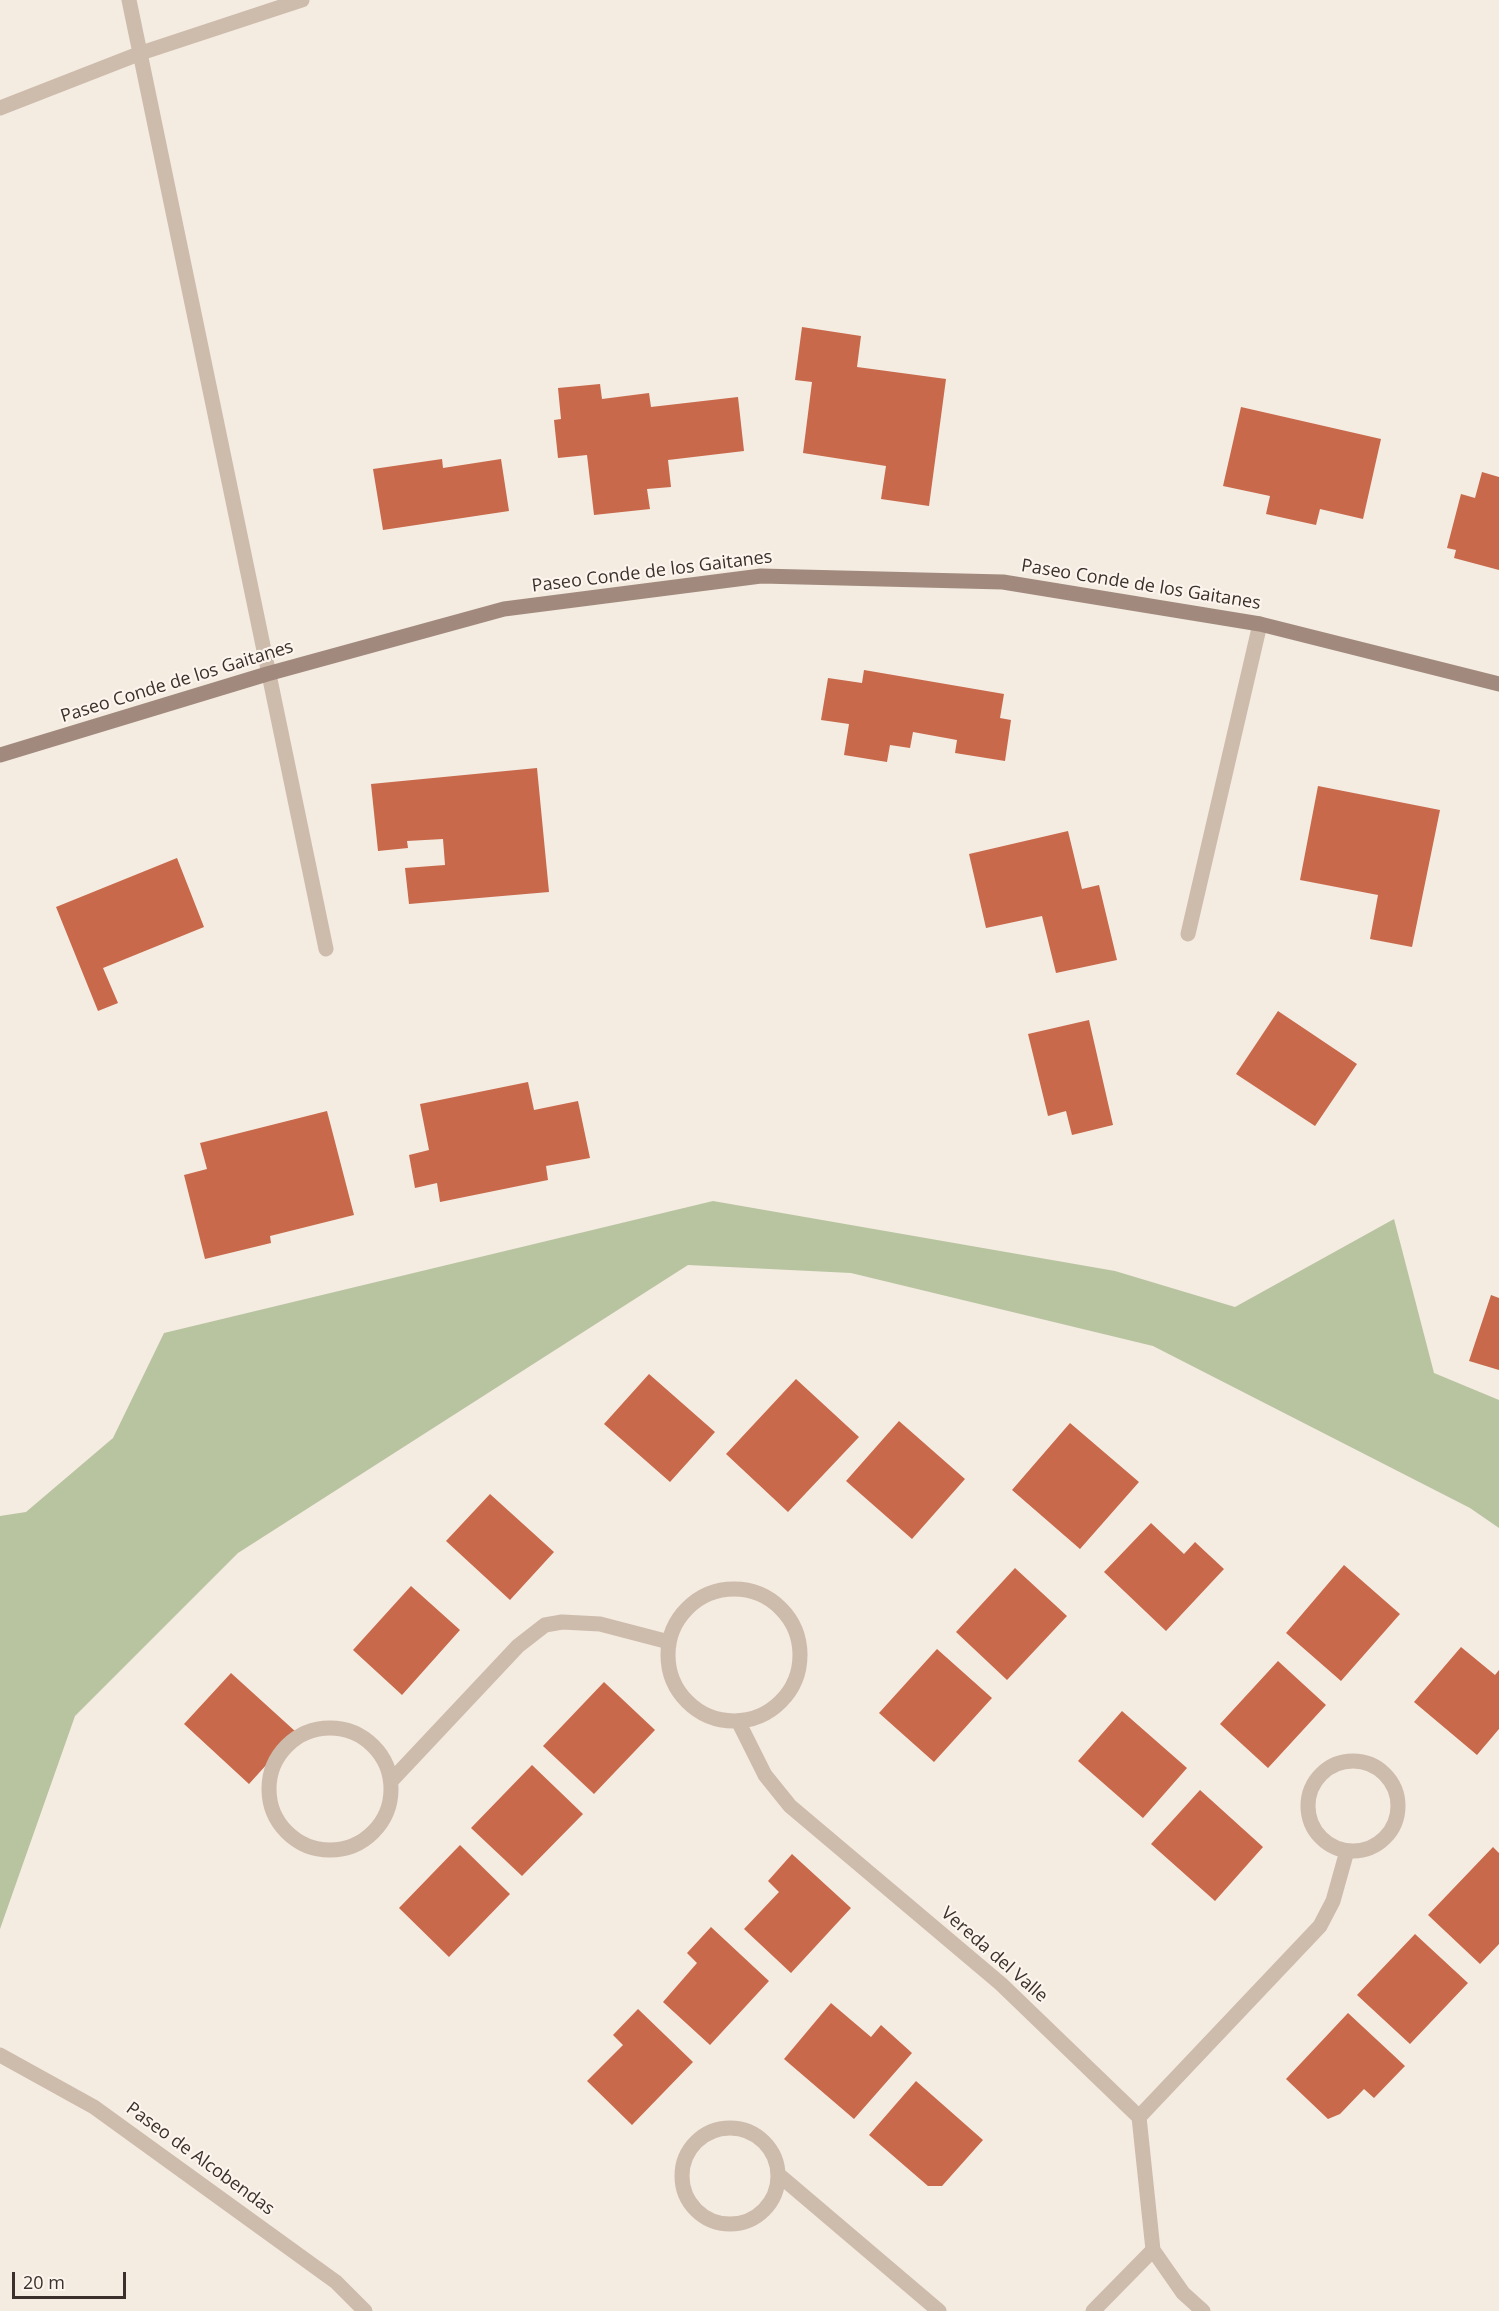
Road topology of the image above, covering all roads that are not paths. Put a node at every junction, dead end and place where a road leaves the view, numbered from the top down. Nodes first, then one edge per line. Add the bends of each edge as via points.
1 (129, 0) edge
2 (302, 0) edge
3 (141, 53) junction
4 (0, 108) edge
5 (1260, 624) junction
6 (267, 674) junction
7 (1499, 684) edge
8 (0, 755) edge
9 (1188, 934) dead end
10 (326, 949) dead end
11 (669, 1642) junction
12 (739, 1722) junction
13 (392, 1780) junction
14 (1347, 1851) junction
15 (0, 2055) edge
16 (1139, 2116) junction
17 (779, 2175) junction
18 (1153, 2250) junction
19 (365, 2311) edge
20 (939, 2311) edge
21 (1093, 2311) edge
22 (1203, 2311) edge

1 - 3 street
2 - 3 street
3 - 4 street
3 - 6 street
5 - 6 street, Paseo Conde de los Gaitanes via 1003,582 761,576 504,609
5 - 7 street, Paseo Conde de los Gaitanes
5 - 9 street
6 - 8 street, Paseo Conde de los Gaitanes
6 - 10 street
11 - 12 street via 667,1660 674,1685 690,1706 713,1719
11 - 12 street via 683,1611 704,1595 730,1588 756,1592 779,1605 795,1626 802,1652 798,1677 784,1700 764,1716
11 - 13 street via 600,1624 546,1625 518,1646
12 - 16 street, Vereda del Valle via 765,1775 790,1806 1001,1984
13 - 13 street via 383,1756 367,1739 345,1729 321,1728 298,1736 280,1752 270,1774 269,1798 278,1821 294,1839 316,1849 340,1850 363,1842 381,1825 391,1803
14 - 14 street via 1365,1850 1381,1842 1399,1813 1398,1795 1390,1779 1376,1767 1360,1761 1342,1762 1326,1770 1314,1783 1308,1800 1309,1818 1317,1833 1330,1845
14 - 16 street via 1333,1901 1320,1926
15 - 19 street, Paseo de Alcobendas via 94,2107 336,2282
16 - 18 street
17 - 17 street via 775,2157 764,2141 748,2131 729,2127 695,2142 684,2158 681,2176 685,2195 696,2211 712,2221 731,2225 749,2221 765,2210 775,2194
17 - 20 street
18 - 21 street
18 - 22 street via 1183,2293

